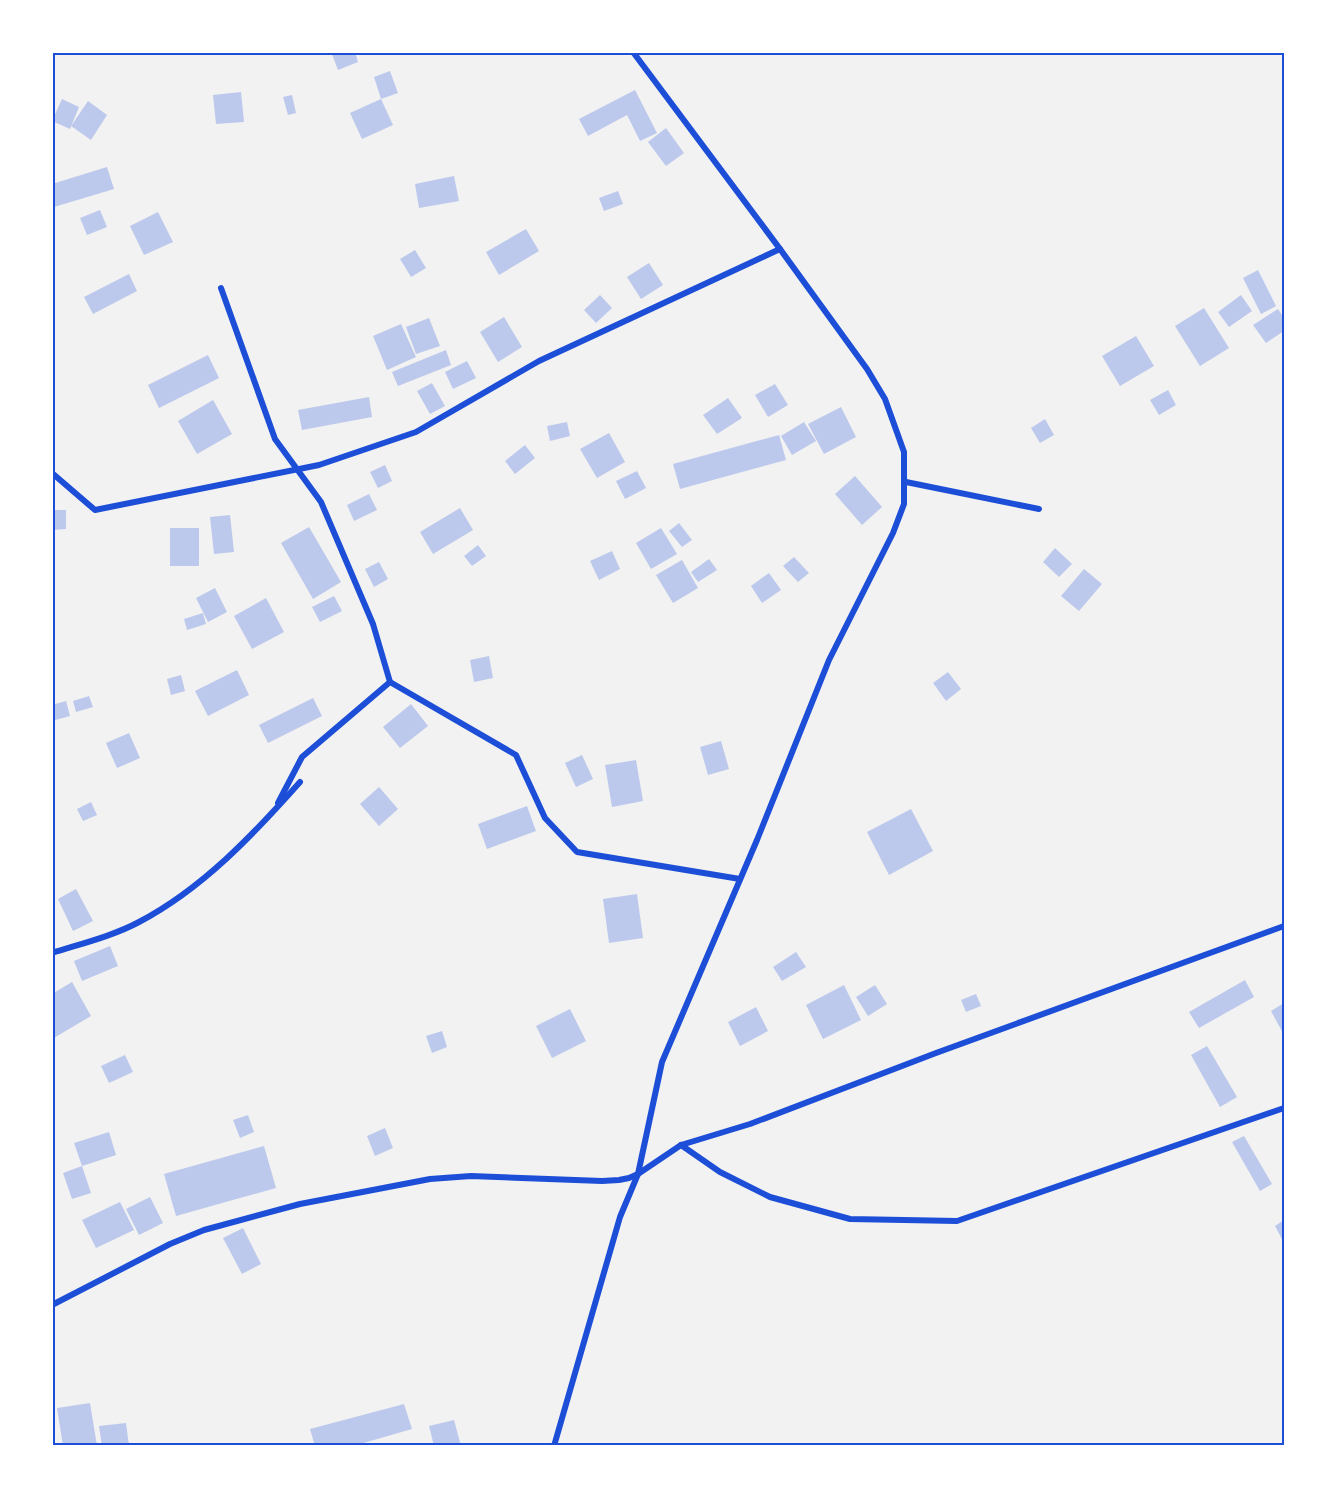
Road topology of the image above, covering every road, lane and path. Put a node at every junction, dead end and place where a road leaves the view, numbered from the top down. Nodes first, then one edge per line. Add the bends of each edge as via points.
1 (633, 52) edge
2 (780, 249) junction
3 (221, 288) dead end
4 (297, 468) junction
5 (52, 473) edge
6 (906, 482) junction
7 (1039, 509) dead end
8 (390, 682) junction
9 (300, 782) dead end
10 (274, 812) junction
11 (740, 879) junction
12 (1284, 926) edge
13 (52, 953) edge
14 (1284, 1108) edge
15 (681, 1145) junction
16 (638, 1174) junction
17 (52, 1305) edge
18 (554, 1446) edge

1 - 2 street
2 - 4 street via 539,361 416,432 319,465
2 - 6 street via 885,399 904,452
3 - 4 street via 275,439
4 - 5 street via 95,510
4 - 8 street via 321,502 373,624
6 - 7 street
6 - 11 street via 904,504 893,533 829,660
8 - 10 street via 302,757
8 - 11 street via 516,754 545,818 577,852
9 - 10 street
10 - 13 street via 231,855 171,904 136,924
11 - 16 street via 662,1062
12 - 15 street via 750,1124
14 - 15 street via 957,1221 900,1222 838,1216 770,1197 720,1172
15 - 16 street
16 - 17 street via 619,1180 471,1176 430,1179 300,1204 204,1230
16 - 18 street via 620,1217

